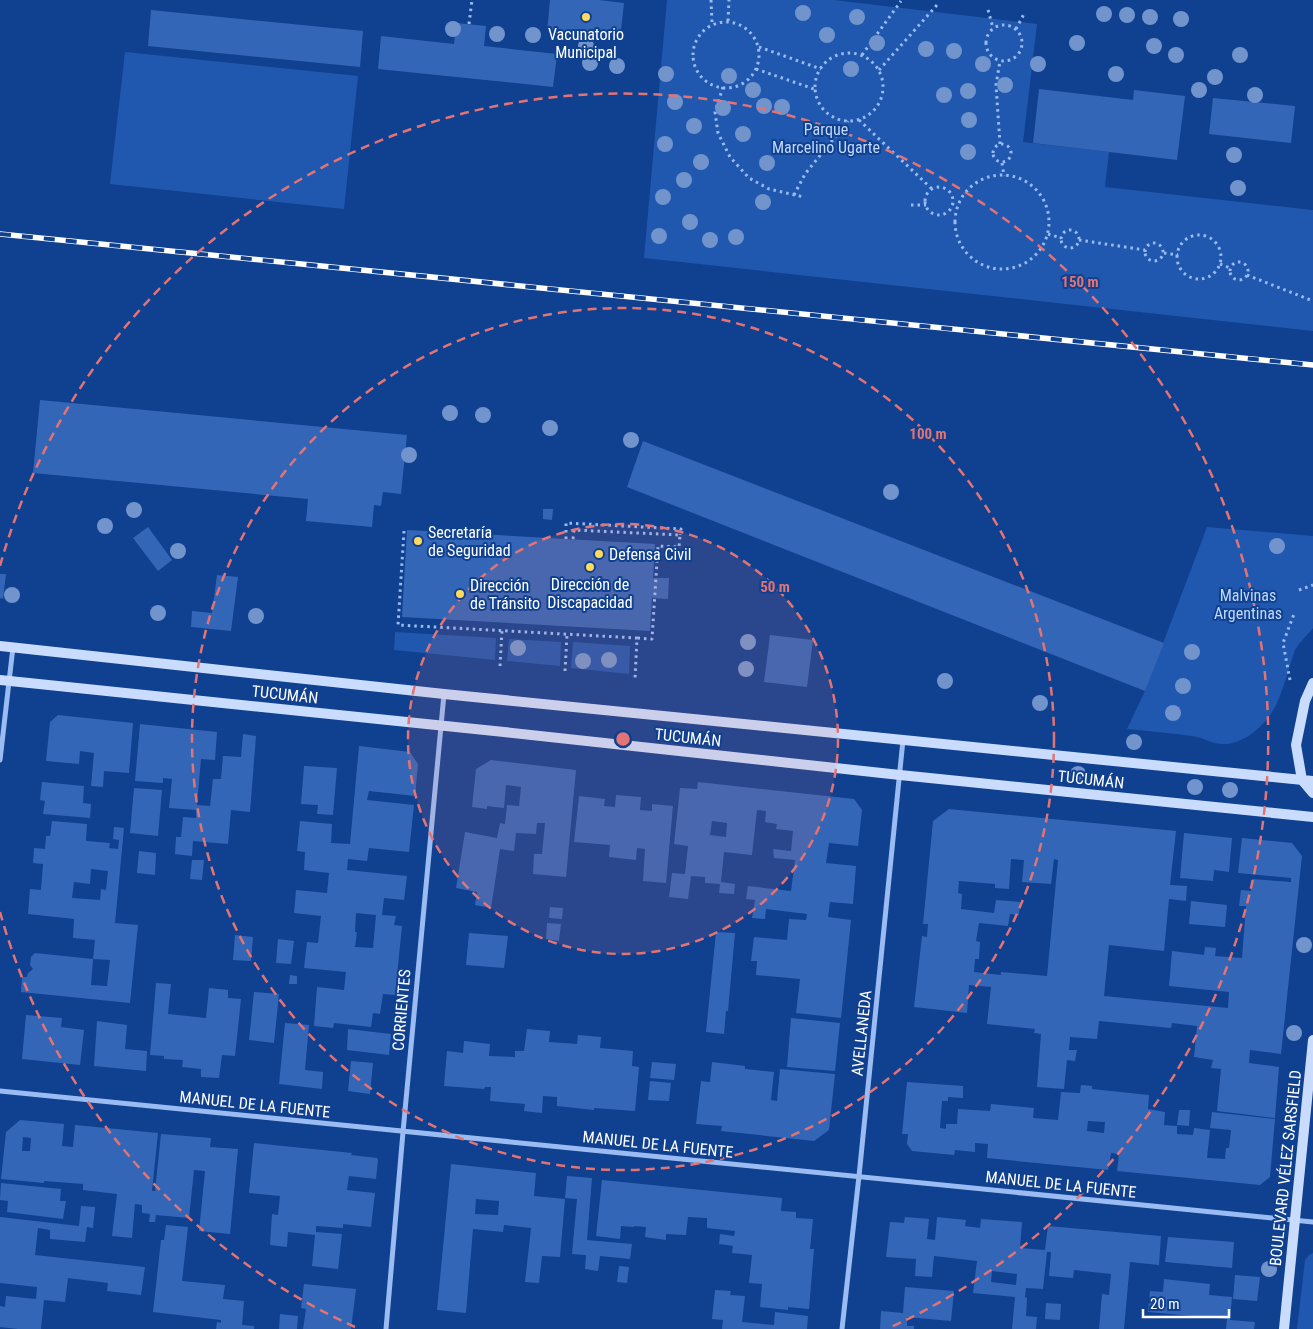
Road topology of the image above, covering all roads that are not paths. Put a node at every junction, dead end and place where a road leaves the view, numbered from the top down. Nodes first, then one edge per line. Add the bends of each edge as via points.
1 (0, 646) edge
2 (13, 647) junction
3 (4, 681) edge
4 (1313, 683) edge
5 (444, 694) junction
6 (440, 726) junction
7 (903, 740) junction
8 (0, 760) edge
9 (900, 775) junction
10 (1302, 780) junction
11 (1313, 781) edge
12 (1313, 793) edge
13 (1313, 817) edge
14 (1313, 1040) edge
15 (0, 1091) edge
16 (403, 1132) junction
17 (859, 1176) junction
18 (1295, 1220) junction
19 (1313, 1222) edge
20 (386, 1329) edge
21 (842, 1329) edge
22 (1284, 1329) edge

1 - 2 street, TUCUMÁN
2 - 3 street
2 - 5 street, TUCUMÁN
3 - 6 street, TUCUMÁN
3 - 8 street
4 - 10 street via 1305,701 1296,745
5 - 6 street, CORRIENTES
5 - 7 street, TUCUMÁN
6 - 9 street, TUCUMÁN
6 - 16 street, CORRIENTES
7 - 9 street, AVELLANEDA
7 - 10 street, TUCUMÁN
9 - 13 street, TUCUMÁN
9 - 17 street, AVELLANEDA
10 - 11 street, TUCUMÁN
10 - 12 street
14 - 18 street, BOULEVARD VÉLEZ SARSFIELD
15 - 16 street, MANUEL DE LA FUENTE
16 - 17 street, MANUEL DE LA FUENTE
16 - 20 street, CORRIENTES
17 - 18 street, MANUEL DE LA FUENTE
17 - 21 street, AVELLANEDA
18 - 19 street, MANUEL DE LA FUENTE
18 - 22 street, BOULEVARD VÉLEZ SARSFIELD

